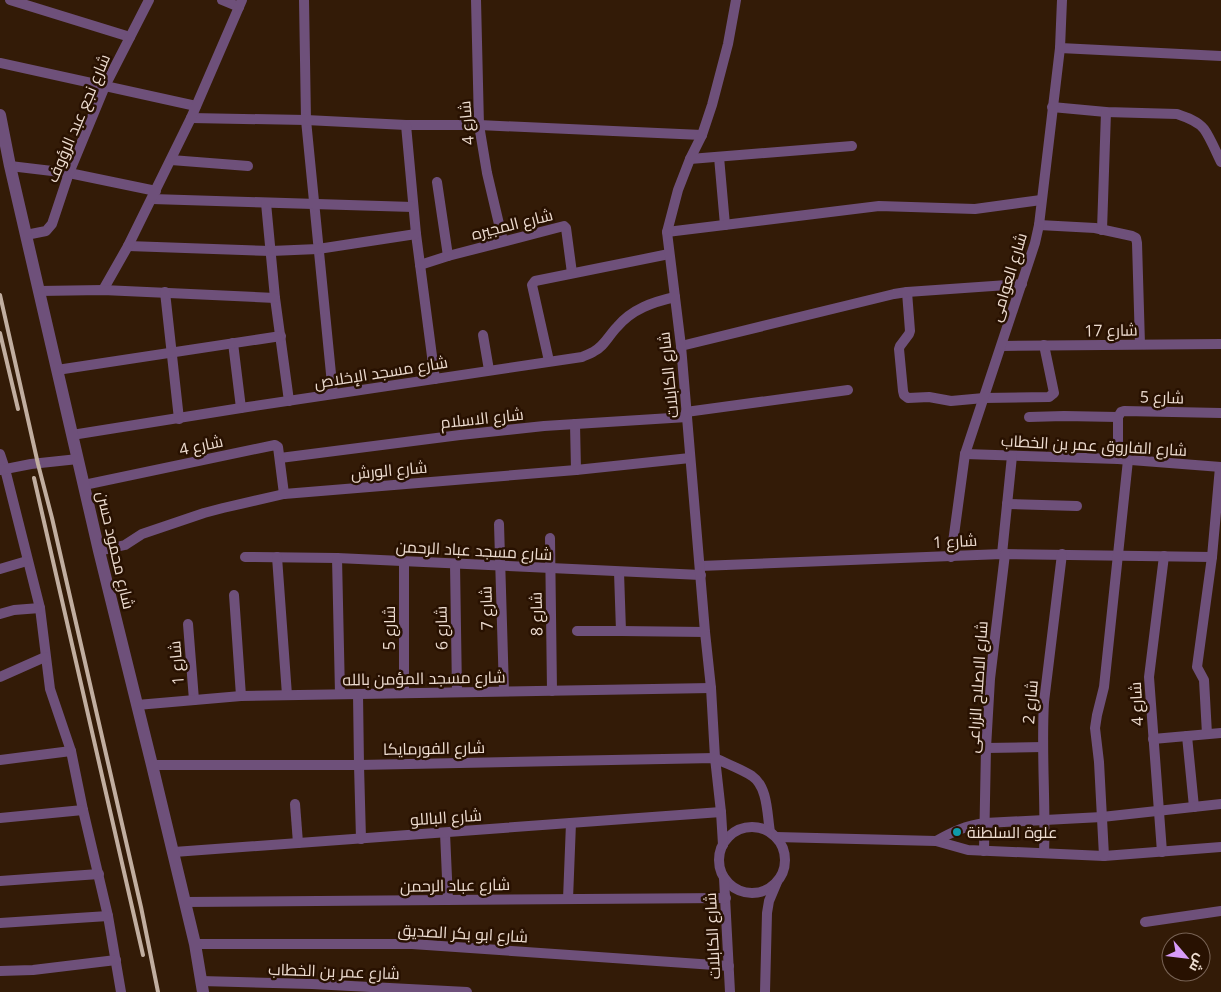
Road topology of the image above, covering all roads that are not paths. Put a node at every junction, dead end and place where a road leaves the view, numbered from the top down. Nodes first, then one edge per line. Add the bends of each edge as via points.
1 (10, 0) edge
2 (149, 0) edge
3 (222, 0) edge
4 (304, 0) edge
5 (476, 0) edge
6 (736, 0) edge
7 (1062, 0) edge
8 (241, 4) edge
9 (130, 37) junction
10 (1060, 48) junction
11 (1221, 56) edge
12 (0, 63) edge
13 (105, 86) junction
14 (196, 106) junction
15 (1052, 107) junction
16 (1106, 112) junction
17 (0, 116) edge
18 (191, 118) junction
19 (306, 120) junction
20 (406, 125) junction
21 (479, 125) junction
22 (702, 135) junction
23 (852, 146) dead end
24 (720, 156) junction
25 (690, 159) junction
26 (171, 160) junction
27 (1221, 162) edge
28 (10, 166) junction
29 (248, 166) dead end
30 (69, 173) junction
31 (437, 182) dead end
32 (154, 195) junction
33 (1041, 200) junction
34 (266, 203) junction
35 (314, 203) junction
36 (413, 206) junction
37 (725, 225) junction
38 (1039, 225) junction
39 (1102, 230) junction
40 (667, 232) junction
41 (416, 234) junction
42 (26, 235) junction
43 (503, 241) junction
44 (128, 246) junction
45 (318, 249) junction
46 (271, 251) junction
47 (669, 254) junction
48 (448, 256) junction
49 (420, 265) junction
50 (572, 273) junction
51 (1022, 284) junction
52 (103, 290) junction
53 (39, 292) junction
54 (165, 292) junction
55 (907, 292) junction
56 (675, 297) junction
57 (275, 298) junction
58 (483, 335) dead end
59 (281, 336) junction
60 (233, 343) junction
61 (1140, 344) junction
62 (1221, 344) edge
63 (1044, 345) junction
64 (681, 346) junction
65 (1002, 346) junction
66 (172, 353) junction
67 (549, 361) junction
68 (57, 370) junction
69 (489, 370) junction
70 (435, 379) junction
71 (848, 390) dead end
72 (333, 394) junction
73 (984, 398) junction
74 (289, 401) junction
75 (241, 408) junction
76 (1221, 413) edge
77 (687, 415) junction
78 (1029, 417) dead end
79 (1118, 417) junction
80 (179, 419) junction
81 (575, 424) junction
82 (72, 435) junction
83 (0, 454) edge
84 (965, 454) junction
85 (1012, 456) junction
86 (280, 458) junction
87 (690, 458) junction
88 (78, 459) junction
89 (1123, 459) junction
90 (1220, 467) edge
91 (2, 469) edge
92 (576, 470) junction
93 (84, 485) junction
94 (284, 494) junction
95 (1007, 504) junction
96 (1077, 506) dead end
97 (499, 524) dead end
98 (550, 538) dead end
99 (99, 551) junction
100 (1004, 554) junction
101 (1062, 554) junction
102 (1117, 555) junction
103 (951, 556) junction
104 (1164, 556) junction
105 (245, 557) dead end
106 (277, 557) junction
107 (1212, 557) junction
108 (337, 558) junction
109 (27, 561) junction
110 (404, 562) junction
111 (455, 564) junction
112 (500, 566) junction
113 (0, 569) edge
114 (550, 569) junction
115 (700, 571) junction
116 (620, 572) junction
117 (234, 595) dead end
118 (40, 608) junction
119 (0, 614) edge
120 (188, 624) dead end
121 (621, 630) junction
122 (577, 632) dead end
123 (706, 632) junction
124 (45, 657) junction
125 (0, 677) edge
126 (711, 688) junction
127 (552, 690) junction
128 (504, 691) junction
129 (457, 692) junction
130 (404, 693) junction
131 (340, 694) junction
132 (358, 694) junction
133 (287, 695) junction
134 (241, 696) junction
135 (194, 700) junction
136 (137, 705) junction
137 (1221, 733) edge
138 (1207, 734) junction
139 (1187, 736) junction
140 (1153, 739) junction
141 (1043, 747) junction
142 (986, 748) junction
143 (71, 751) junction
144 (715, 758) junction
145 (0, 760) edge
146 (152, 765) junction
147 (359, 765) junction
148 (295, 804) dead end
149 (1221, 804) edge
150 (1194, 807) junction
151 (83, 810) junction
152 (1160, 810) junction
153 (721, 812) junction
154 (0, 818) edge
155 (1102, 818) junction
156 (1045, 819) junction
157 (571, 823) junction
158 (985, 823) junction
159 (445, 832) junction
160 (773, 834) junction
161 (361, 839) junction
162 (936, 841) junction
163 (298, 843) junction
164 (723, 845) junction
165 (1221, 847) edge
166 (984, 851) junction
167 (174, 852) junction
168 (1162, 852) junction
169 (1044, 853) junction
170 (1104, 856) junction
171 (99, 874) junction
172 (724, 878) junction
173 (779, 880) junction
174 (0, 881) edge
175 (568, 898) junction
176 (726, 898) junction
177 (448, 900) junction
178 (185, 902) junction
179 (1221, 910) edge
180 (108, 916) junction
181 (1145, 922) dead end
182 (0, 923) edge
183 (195, 944) junction
184 (116, 960) junction
185 (729, 966) junction
186 (0, 972) edge
187 (202, 987) edge
188 (121, 992) edge
189 (467, 992) edge
190 (730, 992) edge
191 (764, 992) edge

1 - 9 street
2 - 9 street, شارع نجع عبد الرؤوف
3 - 8 street
4 - 19 street
5 - 21 street, شارع 4
6 - 22 street, شارع الكابلات via 721,75
7 - 10 street, شارع العوامى
8 - 14 street
9 - 13 street, شارع نجع عبد الرؤوف
10 - 11 street
10 - 15 street, شارع العوامى
12 - 13 street
13 - 14 street
13 - 30 street, شارع نجع عبد الرؤوف
14 - 18 street
15 - 16 street
15 - 33 street, شارع العوامى
16 - 27 street via 1187,117 1204,129
16 - 39 street
17 - 28 street, شارع محمود حسن
18 - 19 street
18 - 26 street
19 - 20 street
19 - 35 street
20 - 21 street
20 - 36 street
21 - 22 street
21 - 43 street, شارع 4
22 - 25 street, شارع الكابلات
23 - 24 street
24 - 25 street
24 - 37 street
25 - 40 street, شارع الكابلات
26 - 29 street
26 - 32 street
28 - 30 street
28 - 42 street, شارع محمود حسن
30 - 32 street
30 - 42 street, شارع نجع عبد الرؤوف via 52,224 46,231
31 - 48 street
32 - 34 street
32 - 44 street
33 - 37 street via 975,209 879,206
33 - 38 street, شارع العوامى
34 - 35 street
34 - 46 street
35 - 36 street
35 - 45 street
36 - 41 street
37 - 40 street
38 - 39 street
38 - 51 street, شارع العوامى
39 - 61 street via 1136,238
40 - 47 street, شارع الكابلات
41 - 45 street
41 - 49 street
42 - 53 street, شارع محمود حسن
43 - 48 street, شارع المجيره
43 - 50 street, شارع المجيره via 565,227
44 - 46 street
44 - 52 street
45 - 46 street
45 - 72 street
46 - 57 street
47 - 50 street
47 - 56 street, شارع الكابلات
48 - 49 street, شارع المجيره
49 - 70 street
50 - 67 street via 535,280 532,285
51 - 55 street
51 - 65 street, شارع العوامى
52 - 53 street
52 - 54 street
53 - 68 street, شارع محمود حسن
54 - 57 street
54 - 66 street
55 - 64 street
55 - 73 street via 910,331 899,349 904,395 950,401
56 - 64 street, شارع الكابلات
56 - 67 street, شارع مسجد الإخلاص via 654,302 634,312 594,352
57 - 59 street
58 - 69 street
59 - 60 street
59 - 74 street
60 - 66 street
60 - 75 street
61 - 62 street, شارع 17
61 - 63 street, شارع 17
63 - 65 street, شارع 17
63 - 73 street via 1052,395
64 - 77 street, شارع الكابلات
65 - 73 street, شارع العوامى
66 - 68 street
66 - 80 street
67 - 69 street, شارع مسجد الإخلاص
68 - 82 street, شارع محمود حسن
69 - 70 street, شارع مسجد الإخلاص
70 - 72 street, شارع مسجد الإخلاص
71 - 77 street, شارع الاسلام
72 - 74 street, شارع مسجد الإخلاص
73 - 84 street, شارع العوامى
74 - 75 street, شارع مسجد الإخلاص
75 - 80 street, شارع مسجد الإخلاص
76 - 79 street, شارع 5 via 1124,411
77 - 81 street, شارع الاسلام
77 - 87 street, شارع الكابلات
78 - 79 street
79 - 89 street, شارع 5
80 - 82 street, شارع مسجد الإخلاص
81 - 86 street, شارع الاسلام
81 - 92 street
82 - 88 street, شارع محمود حسن
83 - 91 street
84 - 85 street, شارع الفاروق عمر بن الخطاب
84 - 103 street, شارع العوامى
85 - 89 street, شارع الفاروق عمر بن الخطاب
85 - 95 street, شارع الاصلاح الزراعى
86 - 93 street, شارع 4 via 275,445
86 - 94 street
87 - 92 street, شارع الورش
87 - 115 street, شارع الكابلات
88 - 91 street
88 - 93 street, شارع محمود حسن
89 - 90 street, شارع الفاروق عمر بن الخطاب
89 - 102 street, شارع 5
90 - 107 street
91 - 109 street
92 - 94 street, شارع الورش
93 - 99 street, شارع محمود حسن
94 - 99 street, شارع الورش via 204,513 142,534 125,545
95 - 96 street
95 - 100 street, شارع الاصلاح الزراعى
97 - 112 street, شارع 7
98 - 114 street, شارع 8
99 - 136 street, شارع محمود حسن
100 - 101 street, شارع 1
100 - 103 street, شارع 1
100 - 142 street, شارع الاصلاح الزراعى via 992,655
101 - 102 street, شارع 1
101 - 141 street, شارع 2 via 1044,702
102 - 104 street, شارع 1
102 - 155 street, شارع 5 via 1104,686 1095,728
103 - 115 street, شارع 1
104 - 107 street, شارع 1
104 - 140 street, شارع 4 via 1149,678
105 - 106 street, شارع مسجد عباد الرحمن
106 - 108 street, شارع مسجد عباد الرحمن
106 - 133 street
107 - 138 street via 1197,667 1204,680
108 - 110 street, شارع مسجد عباد الرحمن
108 - 131 street
109 - 113 street
109 - 118 street
110 - 111 street, شارع مسجد عباد الرحمن
110 - 130 street, شارع 5
111 - 112 street, شارع مسجد عباد الرحمن
111 - 129 street, شارع 6
112 - 114 street, شارع مسجد عباد الرحمن
112 - 128 street, شارع 7
114 - 116 street, شارع مسجد عباد الرحمن
114 - 127 street, شارع 8
115 - 116 street, شارع مسجد عباد الرحمن
115 - 123 street, شارع الكابلات
116 - 121 street
117 - 134 street
118 - 119 street
118 - 124 street
120 - 135 street, شارع 1
121 - 122 street
121 - 123 street
123 - 126 street, شارع الكابلات
124 - 125 street
124 - 143 street via 50,689
126 - 127 street, شارع مسجد المؤمن بالله
126 - 144 street, شارع الكابلات
127 - 128 street, شارع مسجد المؤمن بالله
128 - 129 street, شارع مسجد المؤمن بالله
129 - 130 street, شارع مسجد المؤمن بالله
130 - 132 street, شارع مسجد المؤمن بالله
131 - 132 street, شارع مسجد المؤمن بالله
131 - 133 street, شارع مسجد المؤمن بالله
132 - 147 street
133 - 134 street, شارع مسجد المؤمن بالله
134 - 135 street, شارع مسجد المؤمن بالله
135 - 136 street, شارع مسجد المؤمن بالله
136 - 146 street, شارع محمود حسن
137 - 138 street
138 - 139 street
139 - 140 street
139 - 150 street
140 - 152 street, شارع 4
141 - 142 street
141 - 156 street, شارع 2
142 - 158 street, شارع الاصلاح الزراعى
143 - 145 street
143 - 151 street
144 - 147 street, شارع الفورمايكا
144 - 153 street, شارع الكابلات
144 - 160 street via 753,776 764,796
146 - 147 street, شارع الفورمايكا
146 - 167 street, شارع محمود حسن
147 - 161 street
148 - 163 street
149 - 150 street
150 - 152 street
151 - 154 street
151 - 171 street
152 - 155 street
152 - 168 street, شارع 4
153 - 157 street, شارع الباللو
153 - 164 street, شارع الكابلات
155 - 156 street
155 - 170 street, شارع 5
156 - 158 street
156 - 169 street, شارع 2
157 - 159 street, شارع الباللو
157 - 175 street
158 - 162 street via 969,825
158 - 166 street, شارع الاصلاح الزراعى
159 - 161 street, شارع الباللو
159 - 177 street
160 - 162 street
160 - 164 street via 755,827 740,830
160 - 173 street via 785,858
161 - 163 street, شارع الباللو
162 - 166 street
163 - 167 street, شارع الباللو
164 - 172 street via 720,865
165 - 168 street
166 - 169 street
167 - 178 street, شارع محمود حسن
168 - 170 street
169 - 170 street
171 - 174 street
171 - 180 street
172 - 173 street via 736,889 751,893 767,890
172 - 176 street, شارع الكابلات
173 - 191 street via 769,901
175 - 176 street, شارع عباد الرحمن
175 - 177 street, شارع عباد الرحمن
176 - 185 street, شارع الكابلات
177 - 178 street, شارع عباد الرحمن
178 - 183 street, شارع محمود حسن
179 - 181 street
180 - 182 street
180 - 184 street
183 - 185 street, شارع ابو بكر الصديق via 412,944
183 - 187 street, شارع محمود حسن
184 - 186 street
184 - 188 street
185 - 190 street, شارع الكابلات
187 - 189 street, شارع عمر بن الخطاب via 312,984

